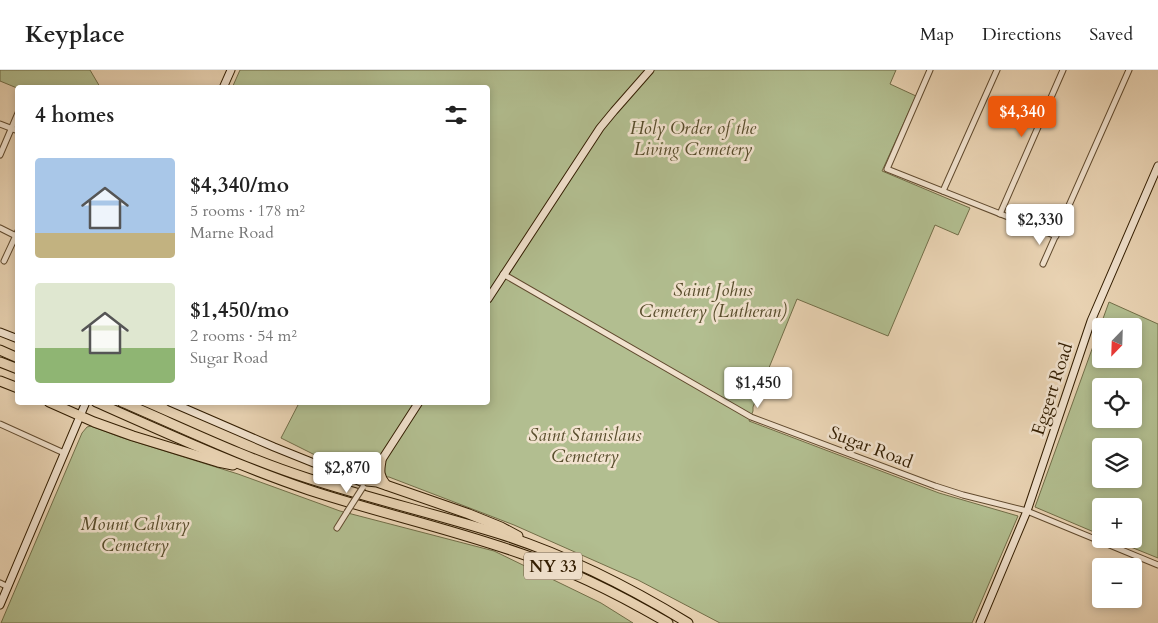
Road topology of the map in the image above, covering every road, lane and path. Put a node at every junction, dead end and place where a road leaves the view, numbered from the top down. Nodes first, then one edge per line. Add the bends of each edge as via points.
1 (231, 70) edge
2 (650, 70) edge
3 (930, 70) edge
4 (996, 70) edge
5 (1063, 70) edge
6 (1129, 70) edge
7 (224, 85) edge
8 (15, 120) edge
9 (0, 124) edge
10 (11, 128) junction
11 (15, 130) edge
12 (0, 155) edge
13 (1158, 166) edge
14 (943, 191) junction
15 (1000, 214) junction
16 (0, 228) edge
17 (15, 233) edge
18 (1056, 236) junction
19 (15, 238) edge
20 (4, 261) dead end
21 (1043, 264) dead end
22 (503, 274) junction
23 (490, 296) edge
24 (0, 332) edge
25 (15, 338) edge
26 (0, 350) edge
27 (15, 357) edge
28 (0, 362) edge
29 (15, 368) edge
30 (0, 381) edge
31 (15, 387) edge
32 (56, 405) edge
33 (85, 405) edge
34 (102, 405) edge
35 (129, 405) edge
36 (177, 405) edge
37 (417, 405) edge
38 (80, 416) junction
39 (0, 424) edge
40 (64, 453) junction
41 (381, 462) junction
42 (260, 472) junction
43 (365, 484) junction
44 (386, 485) junction
45 (1027, 511) junction
46 (336, 528) dead end
47 (540, 549) junction
48 (1158, 565) edge
49 (0, 583) edge
50 (8, 587) junction
51 (0, 605) edge
52 (668, 623) edge
53 (688, 623) edge
54 (980, 623) edge

1 - 7 street
2 - 22 street via 600,128
3 - 14 street via 887,169
4 - 14 street
5 - 15 street
6 - 18 street
8 - 10 street
9 - 10 street
10 - 11 street
10 - 12 street
13 - 45 street, Eggert Road via 1091,321
14 - 15 street
15 - 18 street
16 - 17 street
18 - 21 street
19 - 20 street
22 - 23 street
22 - 45 street, Sugar Road via 751,417 934,486
24 - 25 street
26 - 27 highway
28 - 29 highway
30 - 31 highway
32 - 38 highway
33 - 38 street
34 - 42 highway, NY 33
35 - 47 highway, NY 33 via 283,470 500,534
36 - 43 street
37 - 41 street
38 - 40 street
38 - 42 highway via 218,462
39 - 40 street
40 - 50 street
41 - 43 street
41 - 44 highway via 380,475
42 - 52 highway, NY 33 via 524,554 613,593
43 - 44 highway via 373,481
43 - 46 street, bridge
44 - 47 highway via 501,526
45 - 48 street, Sugar Road
45 - 54 street, Eggert Road
47 - 53 highway, NY 33 via 628,588
49 - 50 street
50 - 51 street

